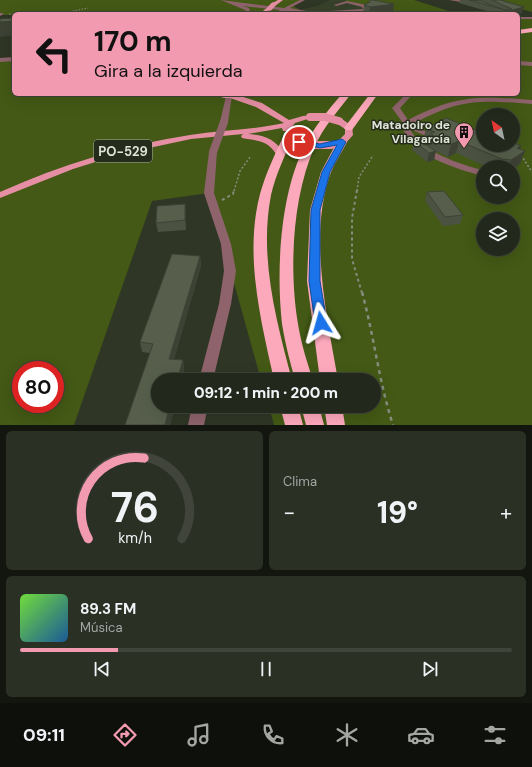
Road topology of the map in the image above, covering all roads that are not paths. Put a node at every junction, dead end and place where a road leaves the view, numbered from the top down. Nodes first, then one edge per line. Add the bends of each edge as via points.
1 (223, 0) edge
2 (280, 0) edge
3 (303, 0) edge
4 (451, 0) edge
5 (477, 3) edge
6 (234, 4) junction
7 (336, 5) dead end
8 (288, 8) junction
9 (248, 12) edge
10 (264, 12) edge
11 (279, 12) edge
12 (306, 12) edge
13 (359, 12) edge
14 (520, 18) edge
15 (532, 18) edge
16 (532, 28) edge
17 (520, 30) edge
18 (12, 31) edge
19 (0, 32) edge
20 (12, 59) edge
21 (0, 60) edge
22 (520, 63) edge
23 (532, 64) edge
24 (230, 96) joint
25 (248, 96) edge
26 (345, 96) edge
27 (373, 96) edge
28 (408, 96) edge
29 (532, 102) edge
30 (259, 105) junction
31 (275, 113) junction
32 (307, 117) junction
33 (408, 124) junction
34 (349, 128) junction
35 (289, 131) junction
36 (426, 134) edge
37 (337, 143) junction
38 (144, 146) junction
39 (279, 152) junction
40 (476, 171) edge
41 (0, 195) edge
42 (208, 373) edge
43 (281, 373) edge
44 (302, 373) edge
45 (328, 373) edge
46 (199, 413) edge
47 (291, 413) edge
48 (312, 413) edge
49 (334, 413) edge
50 (196, 425) edge
51 (294, 425) edge
52 (315, 425) edge
53 (336, 425) edge

1 - 6 street
2 - 10 main road
3 - 8 street
4 - 5 street
6 - 8 street
6 - 9 street
7 - 13 street via 347,2 364,6 366,10
8 - 11 street
8 - 12 street
14 - 15 street
16 - 17 highway
18 - 19 street
20 - 21 street
22 - 23 street
24 - 30 main road
24 - 42 street, bridge via 213,152 209,193 226,244 230,271 225,304
25 - 30 main road
26 - 44 highway via 314,137 296,182 290,212 287,270 290,324
27 - 34 highway
28 - 33 street via 396,108
29 - 33 street via 486,99 460,102 446,105
30 - 31 main road
31 - 32 main road
31 - 35 main road
32 - 34 main road, bridge via 325,117 339,121
32 - 35 main road
33 - 36 street
33 - 40 street via 405,125 413,140 451,162
34 - 37 main road via 349,135
35 - 37 main road, bridge via 309,145
35 - 38 main road, PO-529 via 252,131 190,137
35 - 39 highway
37 - 45 highway via 316,210 314,281
38 - 39 main road via 250,136 271,142
38 - 41 main road, PO-529 via 68,167
39 - 43 highway via 262,212 261,272 266,312
46 - 50 street
47 - 51 highway
48 - 52 highway
49 - 53 highway

